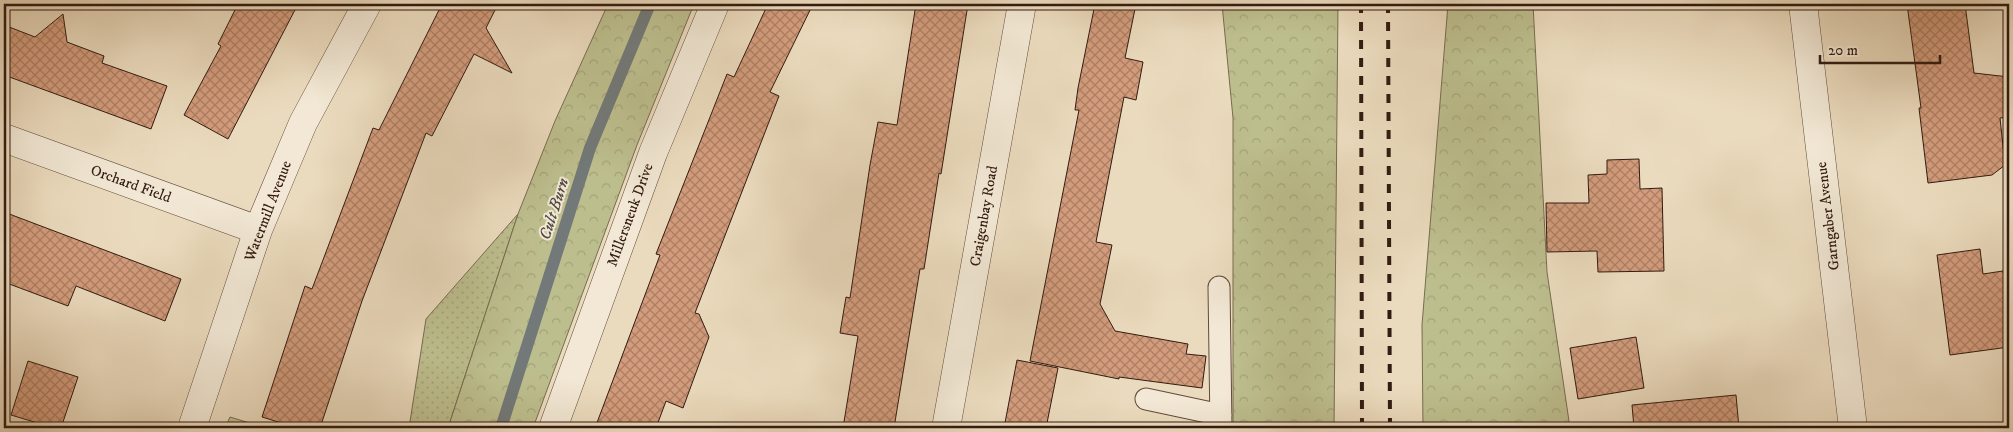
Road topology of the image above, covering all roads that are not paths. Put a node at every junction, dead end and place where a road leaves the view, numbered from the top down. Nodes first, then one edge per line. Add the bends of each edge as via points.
1 (367, 4) edge
2 (715, 4) edge
3 (1022, 4) edge
4 (1803, 4) edge
5 (4, 138) edge
6 (258, 230) junction
7 (1219, 287) dead end
8 (1146, 399) dead end
9 (1221, 422) edge
10 (192, 428) edge
11 (553, 428) edge
12 (946, 428) edge
13 (1854, 428) edge

1 - 6 street, Watermill Avenue via 303,123
2 - 11 street, Millersneuk Drive via 652,153
3 - 12 street, Craigenbay Road
4 - 13 street, Garngaber Avenue
5 - 6 street, Orchard Field
6 - 10 street, Watermill Avenue
7 - 9 lane
8 - 9 lane

